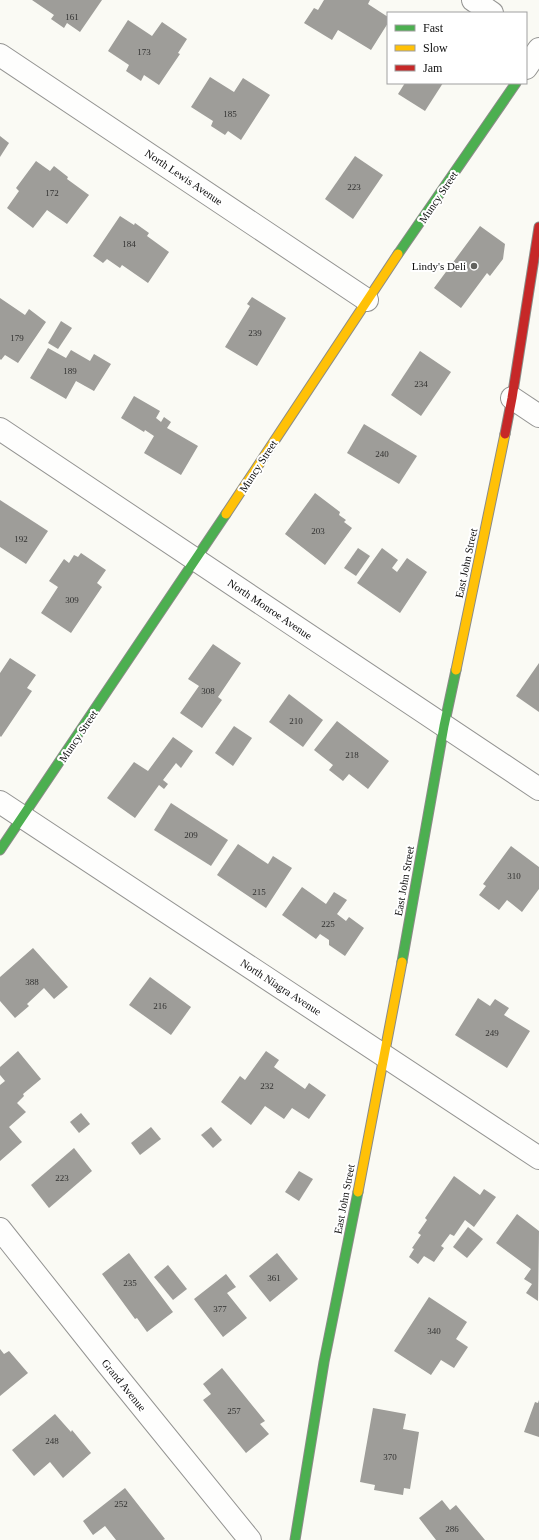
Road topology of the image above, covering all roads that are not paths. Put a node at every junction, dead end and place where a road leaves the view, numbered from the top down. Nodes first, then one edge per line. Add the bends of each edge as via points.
1 (473, 0) edge
2 (491, 12) edge
3 (527, 37) edge
4 (539, 44) edge
5 (539, 49) edge
6 (0, 55) edge
7 (527, 67) edge
8 (515, 84) edge
9 (539, 228) edge
10 (367, 300) junction
11 (512, 398) junction
12 (539, 416) edge
13 (0, 429) edge
14 (196, 560) junction
15 (444, 726) junction
16 (539, 789) edge
17 (0, 802) edge
18 (22, 818) junction
19 (0, 850) edge
20 (385, 1055) junction
21 (539, 1158) edge
22 (0, 1229) edge
23 (250, 1540) edge
24 (295, 1540) edge

1 - 2 street
3 - 4 street
5 - 7 street
6 - 10 street, North Lewis Avenue
8 - 10 street, Muncy Street
9 - 11 street, East John Street
10 - 14 street, Muncy Street
11 - 12 street
11 - 15 street, East John Street
13 - 14 street, North Monroe Avenue
14 - 15 street, North Monroe Avenue
14 - 18 street, Muncy Street
15 - 16 street, North Monroe Avenue
15 - 20 street, East John Street
17 - 18 street, North Niagra Avenue
18 - 19 street, Muncy Street
18 - 20 street, North Niagra Avenue
20 - 21 street, North Niagra Avenue
20 - 24 street, East John Street via 324,1362
22 - 23 street, Grand Avenue

